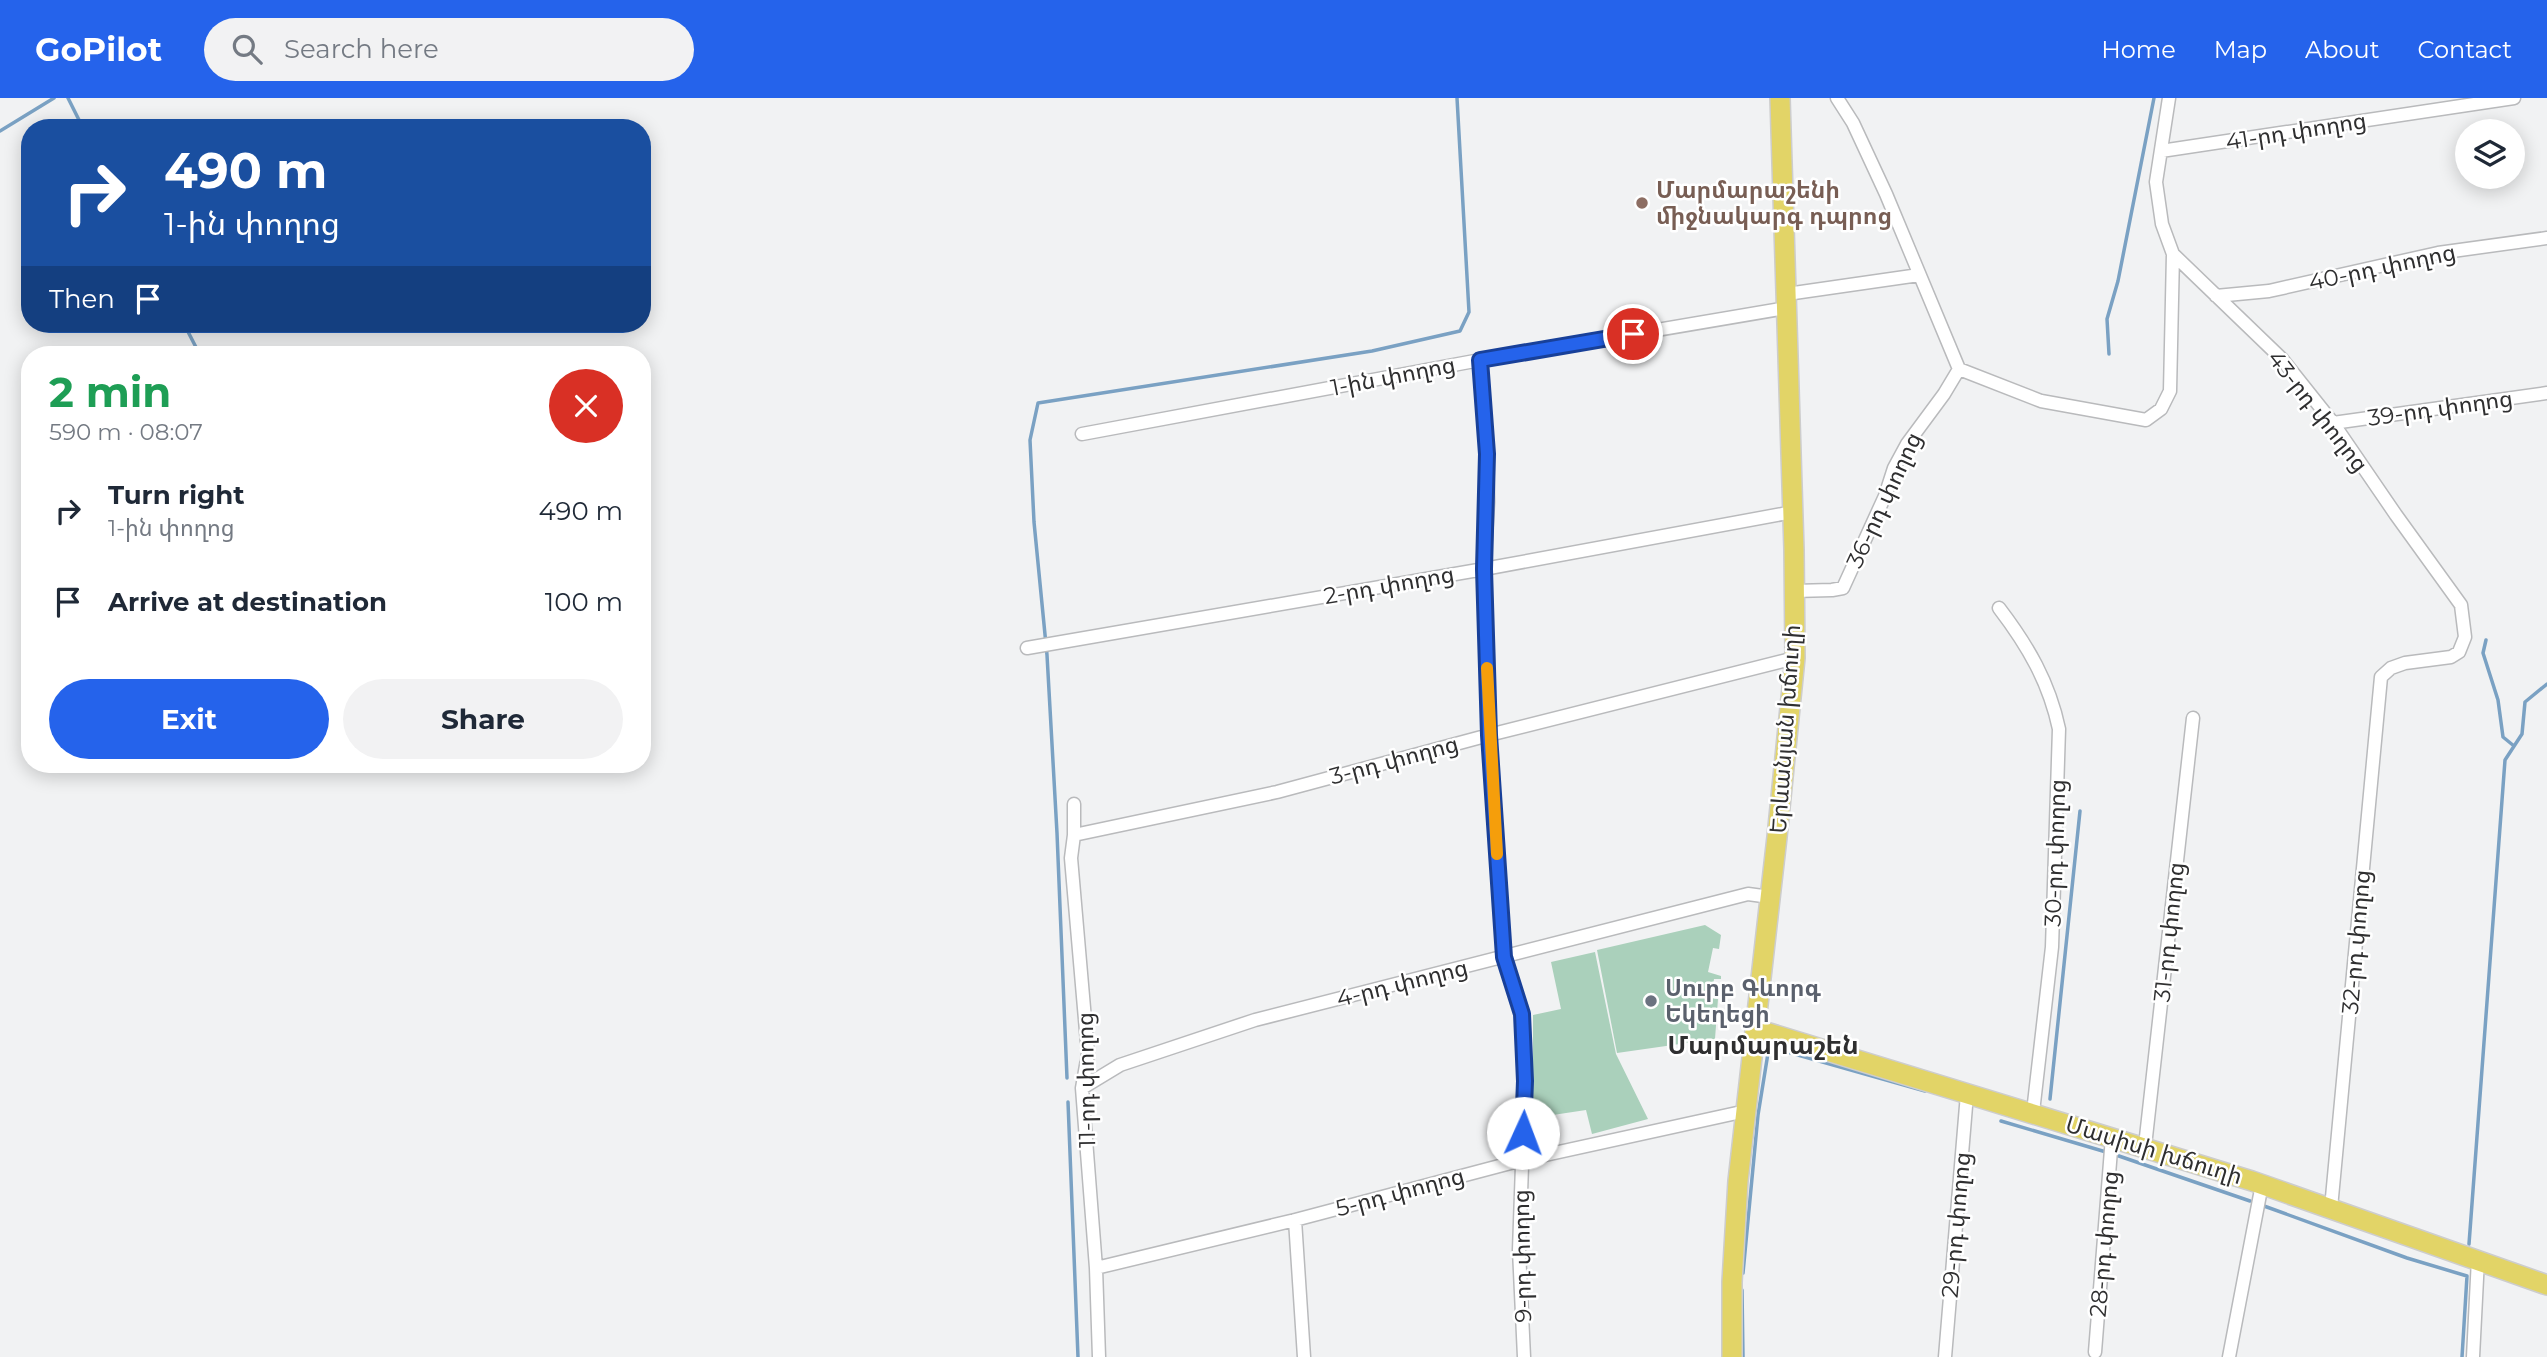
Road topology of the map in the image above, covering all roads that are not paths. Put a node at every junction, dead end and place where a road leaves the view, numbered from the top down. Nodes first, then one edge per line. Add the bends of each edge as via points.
1 (1780, 98) edge
2 (1837, 98) edge
3 (2169, 98) edge
4 (2514, 98) edge
5 (2161, 150) junction
6 (2547, 238) edge
7 (2174, 254) junction
8 (1919, 275) junction
9 (2217, 296) junction
10 (1787, 301) junction
11 (1480, 360) junction
12 (1959, 369) junction
13 (2547, 393) edge
14 (2333, 423) junction
15 (1082, 434) dead end
16 (1793, 512) junction
17 (1484, 569) junction
18 (1794, 591) junction
19 (1999, 608) dead end
20 (1027, 648) dead end
21 (1795, 659) junction
22 (2381, 677) joint
23 (2193, 718) dead end
24 (1489, 735) junction
25 (1074, 804) dead end
26 (1074, 835) junction
27 (1770, 897) junction
28 (1504, 957) junction
29 (1756, 1029) junction
30 (1082, 1088) junction
31 (1967, 1094) junction
32 (1746, 1111) junction
33 (2033, 1112) junction
34 (2112, 1137) junction
35 (2145, 1146) junction
36 (1522, 1160) junction
37 (2262, 1184) junction
38 (2331, 1208) junction
39 (1295, 1220) junction
40 (2478, 1259) junction
41 (1096, 1268) junction
42 (2547, 1285) edge
43 (2095, 1352) dead end
44 (1099, 1357) edge
45 (1304, 1357) edge
46 (1524, 1357) edge
47 (1732, 1357) edge
48 (1945, 1357) edge
49 (2229, 1357) edge
50 (2473, 1357) edge

1 - 10 main road, Երևանյան խճուղի
2 - 8 street via 1886,194
3 - 5 street, 43-րդ փողոց
4 - 5 street, 41-րդ փողոց
5 - 7 street, 43-րդ փողոց via 2156,182 2162,223
6 - 9 street, 40-րդ փողոց via 2438,253 2269,291
7 - 9 street, 43-րդ փողոց
7 - 12 street via 2170,391 2161,409 2146,420 2041,401
8 - 10 street, 1-ին փողոց
8 - 12 street
9 - 14 street, 43-րդ փողոց via 2282,359
10 - 11 street, 1-ին փողոց
10 - 16 main road, Երևանյան խճուղի
11 - 15 street, 1-ին փողոց
11 - 17 street, 9-րդ փողոց via 1487,454
12 - 18 street, 36-րդ փողոց via 1894,468 1843,587
13 - 14 street, 39-րդ փողոց
14 - 22 street, 43-րդ փողոց via 2461,604 2465,637 2459,652 2405,663
16 - 17 street, 2-րդ փողոց
16 - 18 main road, Երևանյան խճուղի
17 - 20 street, 2-րդ փողոց
17 - 24 street, 9-րդ փողոց
18 - 21 main road, Երևանյան խճուղի
19 - 33 street, 30-րդ փողոց via 2037,665 2053,699 2059,729 2052,947
21 - 24 street, 3-րդ փողոց
21 - 27 main road, Երևանյան խճուղի
22 - 38 street, 32-րդ փողոց
23 - 35 street, 31-րդ փողոց
24 - 26 street, 3-րդ փողոց via 1277,792
24 - 28 street, 9-րդ փողոց
25 - 26 street, 11-րդ փողոց
26 - 30 street, 11-րդ փողոց via 1071,858 1088,1054
27 - 28 street, 4-րդ փողոց via 1748,894
27 - 29 main road, Երևանյան խճուղի
28 - 30 street, 4-րդ փողոց via 1255,1020 1120,1065
28 - 36 street, 9-րդ փողոց via 1522,1014
29 - 31 main road, Մասիսի խճուղի
29 - 32 main road, Երևանյան խճուղի
30 - 41 street, 11-րդ փողոց
31 - 33 main road, Մասիսի խճուղի
31 - 48 street, 29-րդ փողոց
32 - 36 street, 5-րդ փողոց
32 - 47 main road, Երևանյան խճուղի via 1733,1247
33 - 34 main road, Մասիսի խճուղի
34 - 35 main road, Մասիսի խճուղի
34 - 43 street, 28-րդ փողոց
35 - 37 main road, Մասիսի խճուղի
36 - 39 street, 5-րդ փողոց
36 - 46 street, 9-րդ փողոց via 1519,1250
37 - 38 main road, Մասիսի խճուղի
37 - 49 street
38 - 40 main road, Մասիսի խճուղի
39 - 41 street, 5-րդ փողոց
39 - 45 street
40 - 42 main road, Մասիսի խճուղի
40 - 50 street
41 - 44 street, 11-րդ փողոց

